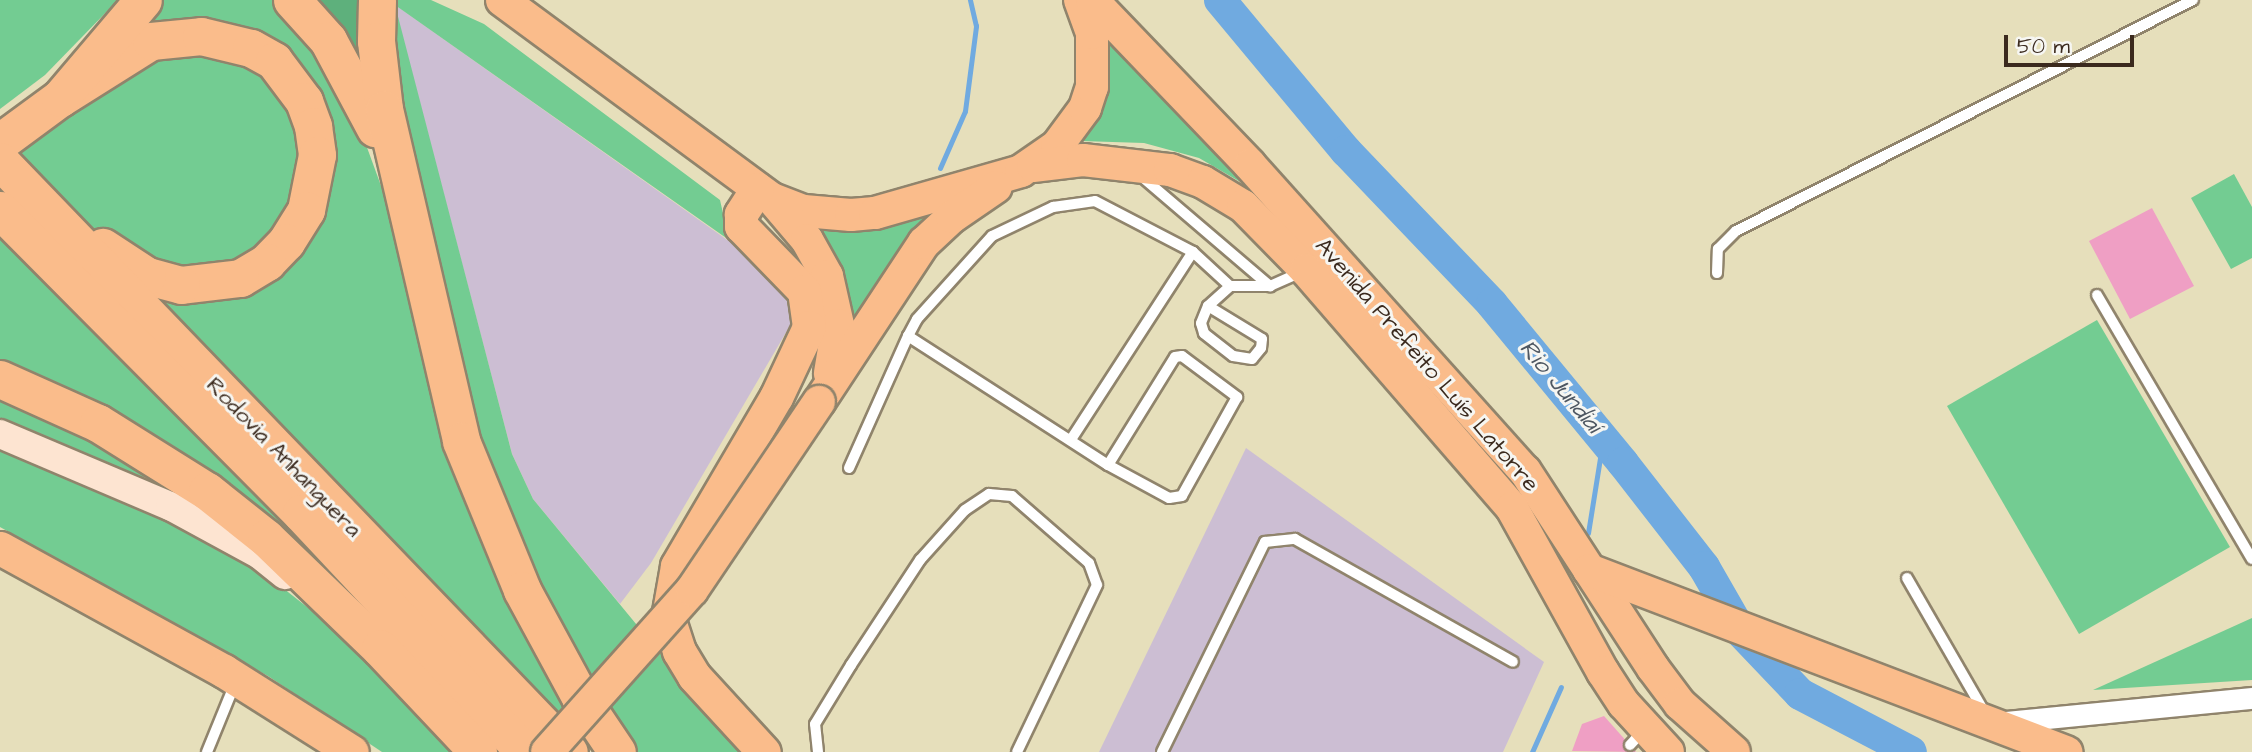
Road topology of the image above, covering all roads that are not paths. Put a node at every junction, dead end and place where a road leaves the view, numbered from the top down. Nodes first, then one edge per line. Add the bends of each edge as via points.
1 (133, 0) edge
2 (143, 0) edge
3 (292, 0) edge
4 (377, 0) edge
5 (1080, 0) edge
6 (1092, 0) edge
7 (2193, 0) edge
8 (511, 4) edge
9 (51, 99) junction
10 (0, 122) edge
11 (0, 142) edge
12 (0, 152) edge
13 (0, 161) edge
14 (1126, 163) junction
15 (1027, 169) junction
16 (765, 194) junction
17 (404, 205) junction
18 (0, 210) edge
19 (1192, 253) junction
20 (1306, 270) junction
21 (1717, 273) dead end
22 (1230, 286) junction
23 (1270, 286) junction
24 (2097, 295) dead end
25 (1208, 306) junction
26 (908, 336) junction
27 (0, 379) edge
28 (819, 402) junction
29 (0, 434) edge
30 (1072, 438) junction
31 (1108, 465) junction
32 (849, 468) dead end
33 (0, 548) edge
34 (2252, 559) edge
35 (1589, 570) junction
36 (1906, 579) dead end
37 (380, 648) junction
38 (1513, 663) dead end
39 (237, 678) junction
40 (2252, 698) edge
41 (1991, 723) junction
42 (206, 752) edge
43 (352, 752) edge
44 (478, 752) edge
45 (526, 752) edge
46 (547, 752) edge
47 (569, 752) edge
48 (617, 752) edge
49 (764, 752) edge
50 (818, 752) edge
51 (1017, 752) edge
52 (1162, 752) edge
53 (1668, 752) edge
54 (1734, 752) edge
55 (2066, 752) edge

1 - 9 highway
2 - 9 highway
3 - 17 highway via 328,40 362,97
4 - 17 highway via 376,41
5 - 15 main road via 1092,33 1092,87 1073,127
6 - 35 main road, Avenida Prefeito Luís Latorre via 1156,63 1525,471
7 - 21 lane via 1736,231 1718,250
8 - 16 main road
9 - 10 highway
9 - 11 highway
9 - 12 highway via 151,41 201,36 251,48 274,61 290,79 313,126 314,183 298,226 267,262 240,278 213,285 181,285 147,276 119,261
13 - 47 highway, Rodovia Anhanguera
14 - 15 main road, Avenida Prefeito Luís Latorre via 1083,160
14 - 20 main road, Avenida Prefeito Luís Latorre via 1170,170 1203,182 1243,206
14 - 23 lane
15 - 16 main road, Avenida Prefeito Luís Latorre via 875,213 826,214
15 - 28 main road via 952,217 924,243
16 - 28 main road via 817,257 834,300 838,345
16 - 49 highway via 741,214 741,226 804,291 809,327 776,397 677,566 668,617 679,651 694,676
17 - 48 highway via 445,385 485,508 573,685
18 - 45 highway, Rodovia Anhanguera via 301,513
19 - 22 lane
19 - 26 lane via 1095,201 1053,207 992,236 917,319
19 - 30 lane
20 - 23 lane
20 - 53 main road, Avenida Prefeito Luís Latorre via 1512,508 1638,737
22 - 23 lane
22 - 25 lane
24 - 34 lane
25 - 25 lane via 1201,323 1204,333 1233,356 1252,359 1262,338
26 - 30 lane
26 - 32 lane
27 - 37 highway via 98,423 207,491 266,538
28 - 46 main road, bridge via 692,590
29 - 37 main road via 116,481 223,534 260,555
30 - 31 lane
31 - 31 lane via 1175,357 1182,356 1237,397 1182,496 1170,498
33 - 39 highway
35 - 41 main road
35 - 54 main road, Avenida Prefeito Luís Latorre via 1623,627 1679,704
36 - 41 lane
37 - 44 highway
38 - 52 lane via 1295,539 1265,542
39 - 42 lane
39 - 43 highway
40 - 41 street
41 - 55 main road
50 - 51 lane via 815,724 850,665 920,560 965,510 989,494 1012,496 1089,563 1097,585

